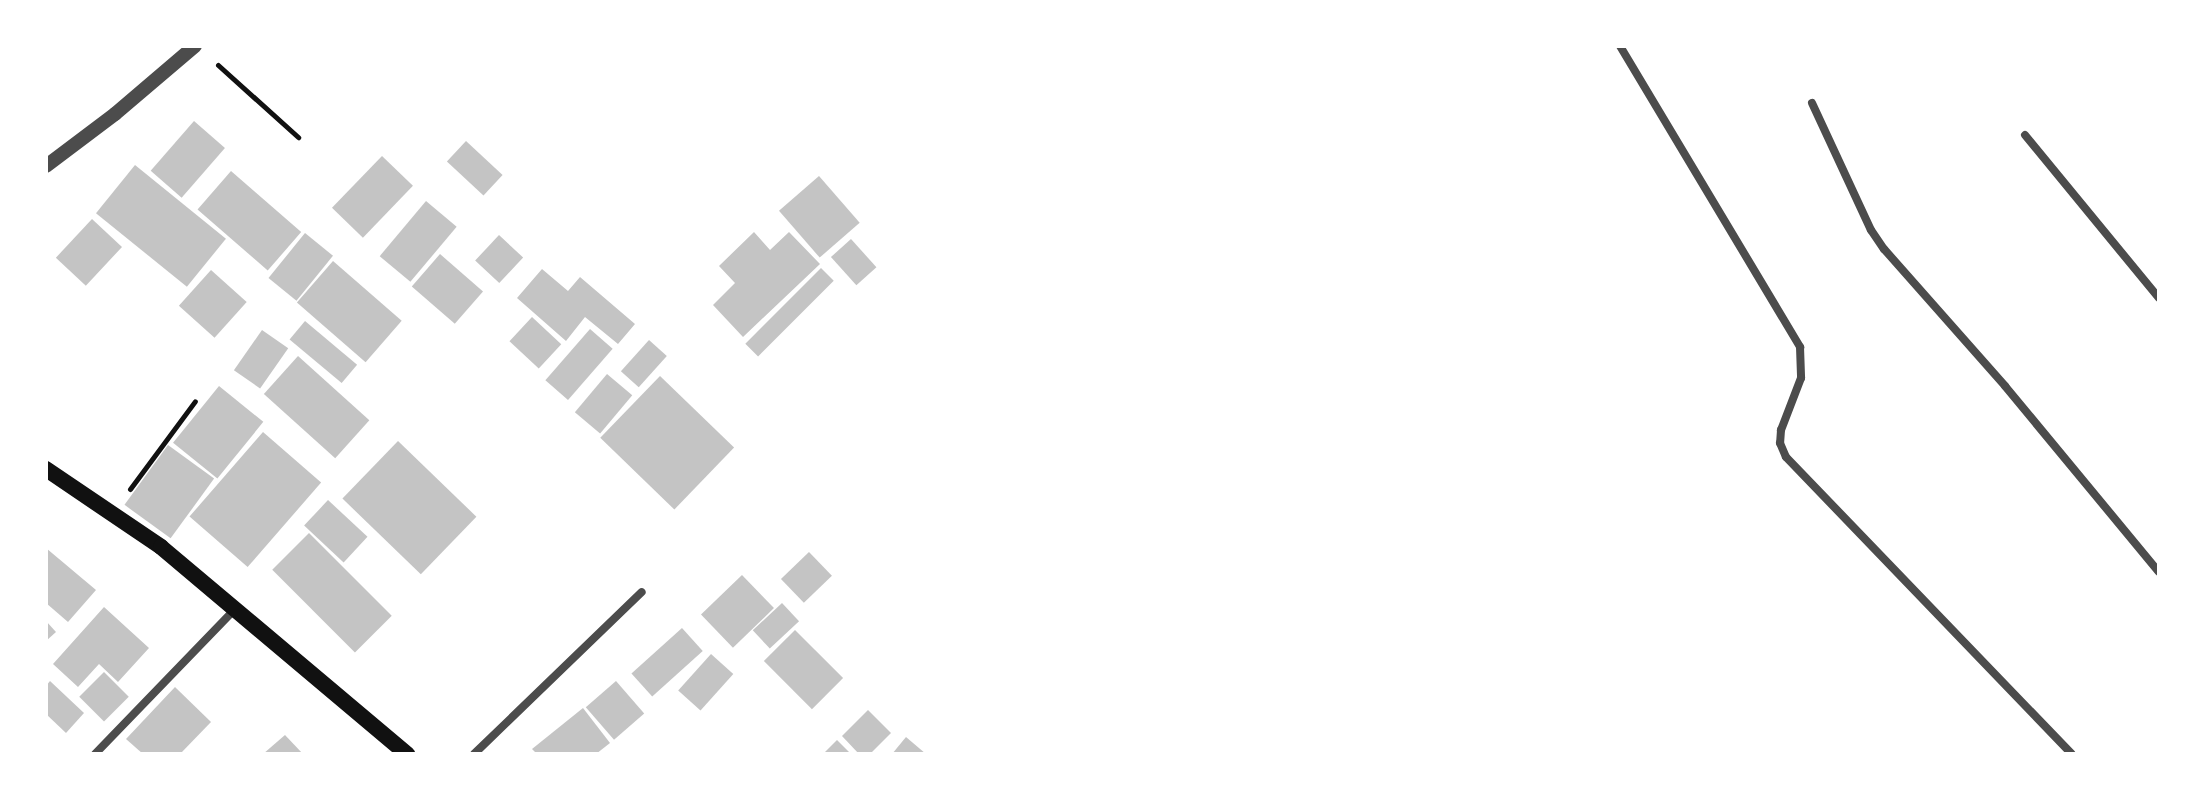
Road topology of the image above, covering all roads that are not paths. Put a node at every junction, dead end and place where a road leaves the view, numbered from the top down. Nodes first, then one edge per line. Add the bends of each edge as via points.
1 (195, 46) edge
2 (1620, 46) edge
3 (1812, 103) dead end
4 (2025, 135) dead end
5 (46, 166) edge
6 (2159, 298) edge
7 (46, 469) edge
8 (2159, 572) edge
9 (642, 592) dead end
10 (235, 608) junction
11 (95, 754) edge
12 (407, 754) edge
13 (474, 754) edge
14 (2072, 754) edge

1 - 5 street
2 - 14 street via 1800,347 1801,378 1781,430 1786,457
3 - 8 street via 1884,249
4 - 6 street
7 - 10 main road via 113,512
9 - 13 street
10 - 11 street
10 - 12 main road

